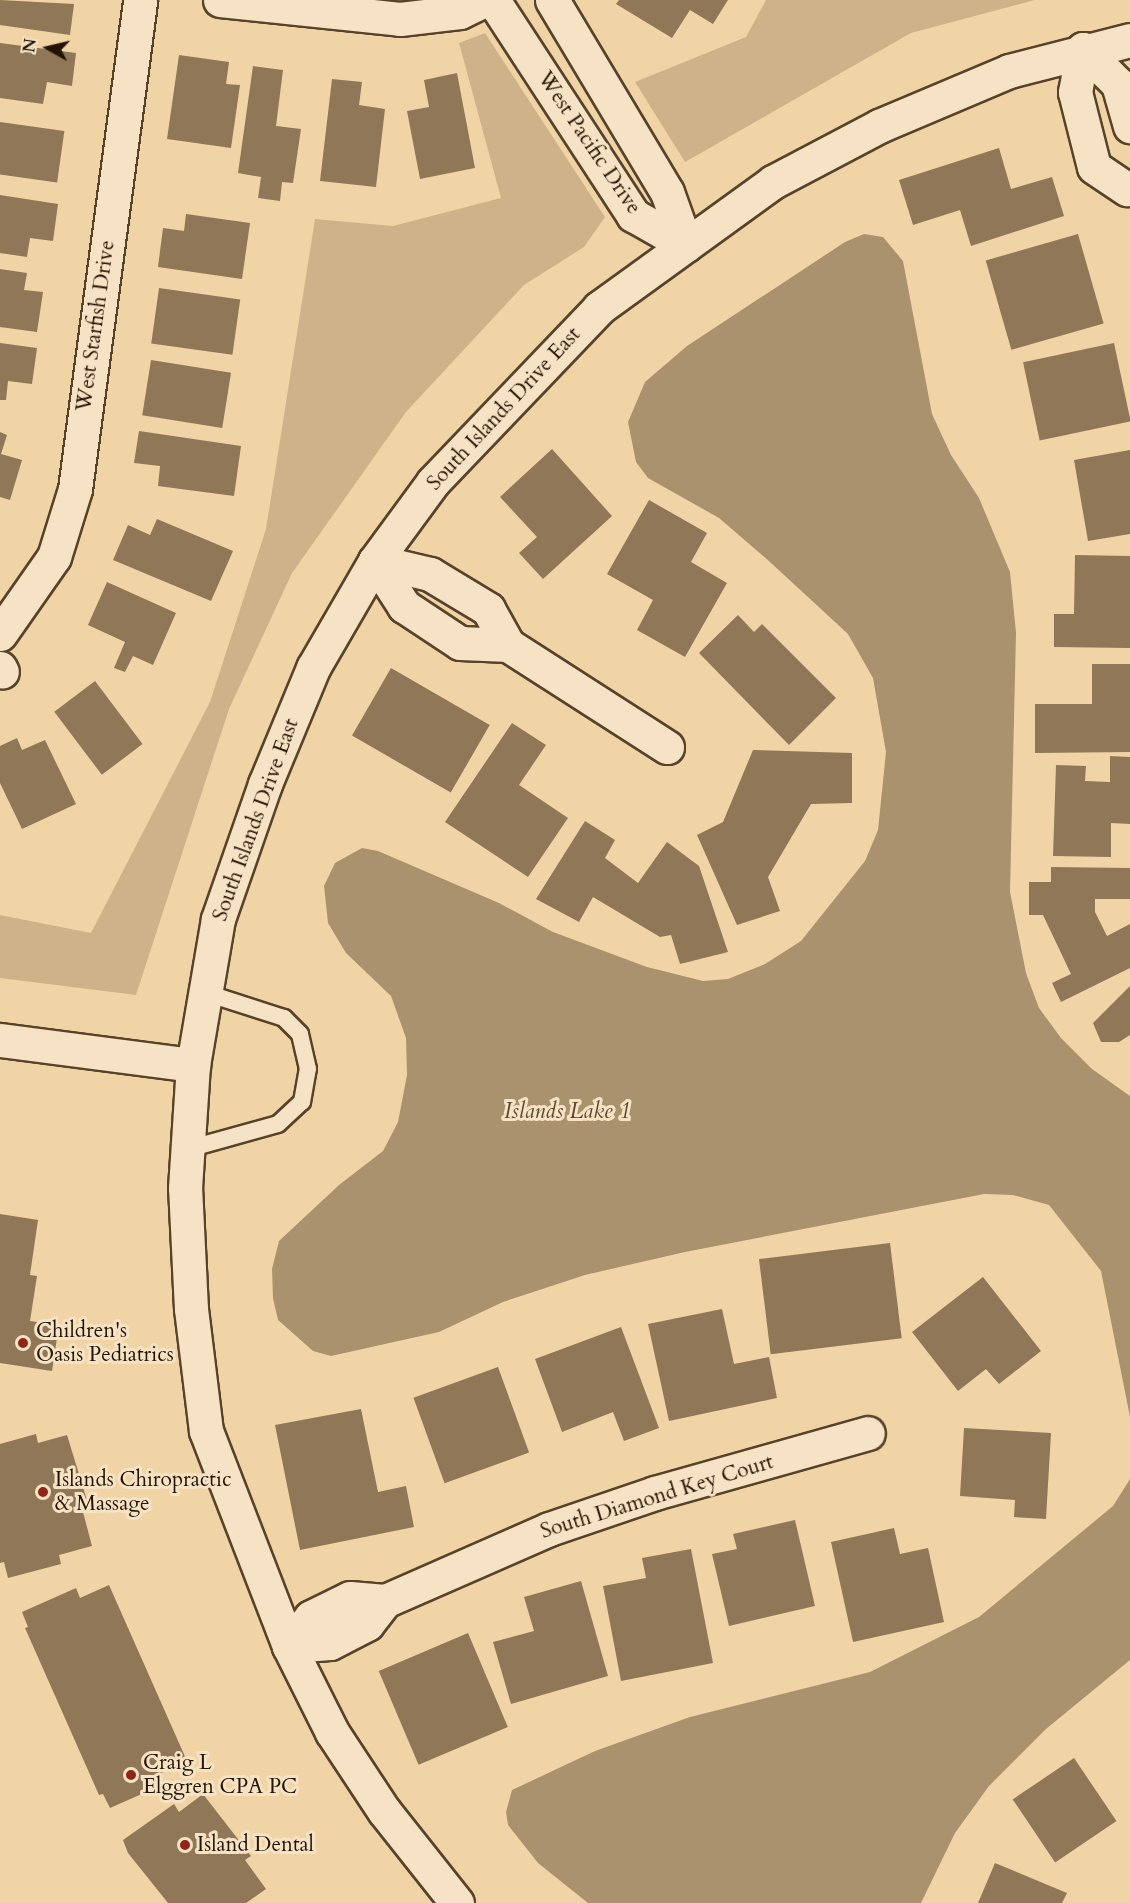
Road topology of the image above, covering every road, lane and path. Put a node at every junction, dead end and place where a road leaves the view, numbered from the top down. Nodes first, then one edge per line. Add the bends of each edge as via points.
1 (140, 0) edge
2 (220, 0) edge
3 (484, 0) edge
4 (493, 0) edge
5 (552, 0) edge
6 (1130, 40) edge
7 (1083, 49) junction
8 (1130, 126) edge
9 (1129, 186) edge
10 (686, 245) junction
11 (375, 561) junction
12 (0, 634) edge
13 (508, 645) junction
14 (667, 747) dead end
15 (206, 993) junction
16 (0, 1040) edge
17 (193, 1065) junction
18 (188, 1149) junction
19 (868, 1433) dead end
20 (289, 1646) junction
21 (457, 1903) edge

1 - 12 street, West Starfish Drive via 75,489 54,557
2 - 3 street via 400,19 460,12
4 - 10 street, West Pacific Drive via 633,215
5 - 10 street, West Pacific Drive via 667,192
6 - 7 street, South Islands Drive East
7 - 8 street via 1119,84
7 - 9 street via 1075,92 1094,167
7 - 10 street, South Islands Drive East via 1009,71 879,126 773,182
10 - 11 street, South Islands Drive East via 599,308 511,397 433,482
11 - 13 street via 430,574 488,609
11 - 13 street via 404,606 460,643
11 - 15 street, South Islands Drive East via 313,669 265,784 218,919
13 - 14 street
15 - 17 street, South Islands Drive East
15 - 18 lane via 284,1018 300,1034 308,1069 302,1102 279,1124
16 - 17 street
17 - 18 street, South Islands Drive East
18 - 20 street, South Islands Drive East via 185,1188 191,1309 206,1431
19 - 20 street, South Diamond Key Court via 655,1493 549,1528 385,1602 350,1598 311,1617
20 - 21 street, South Islands Drive East via 332,1732 384,1810

